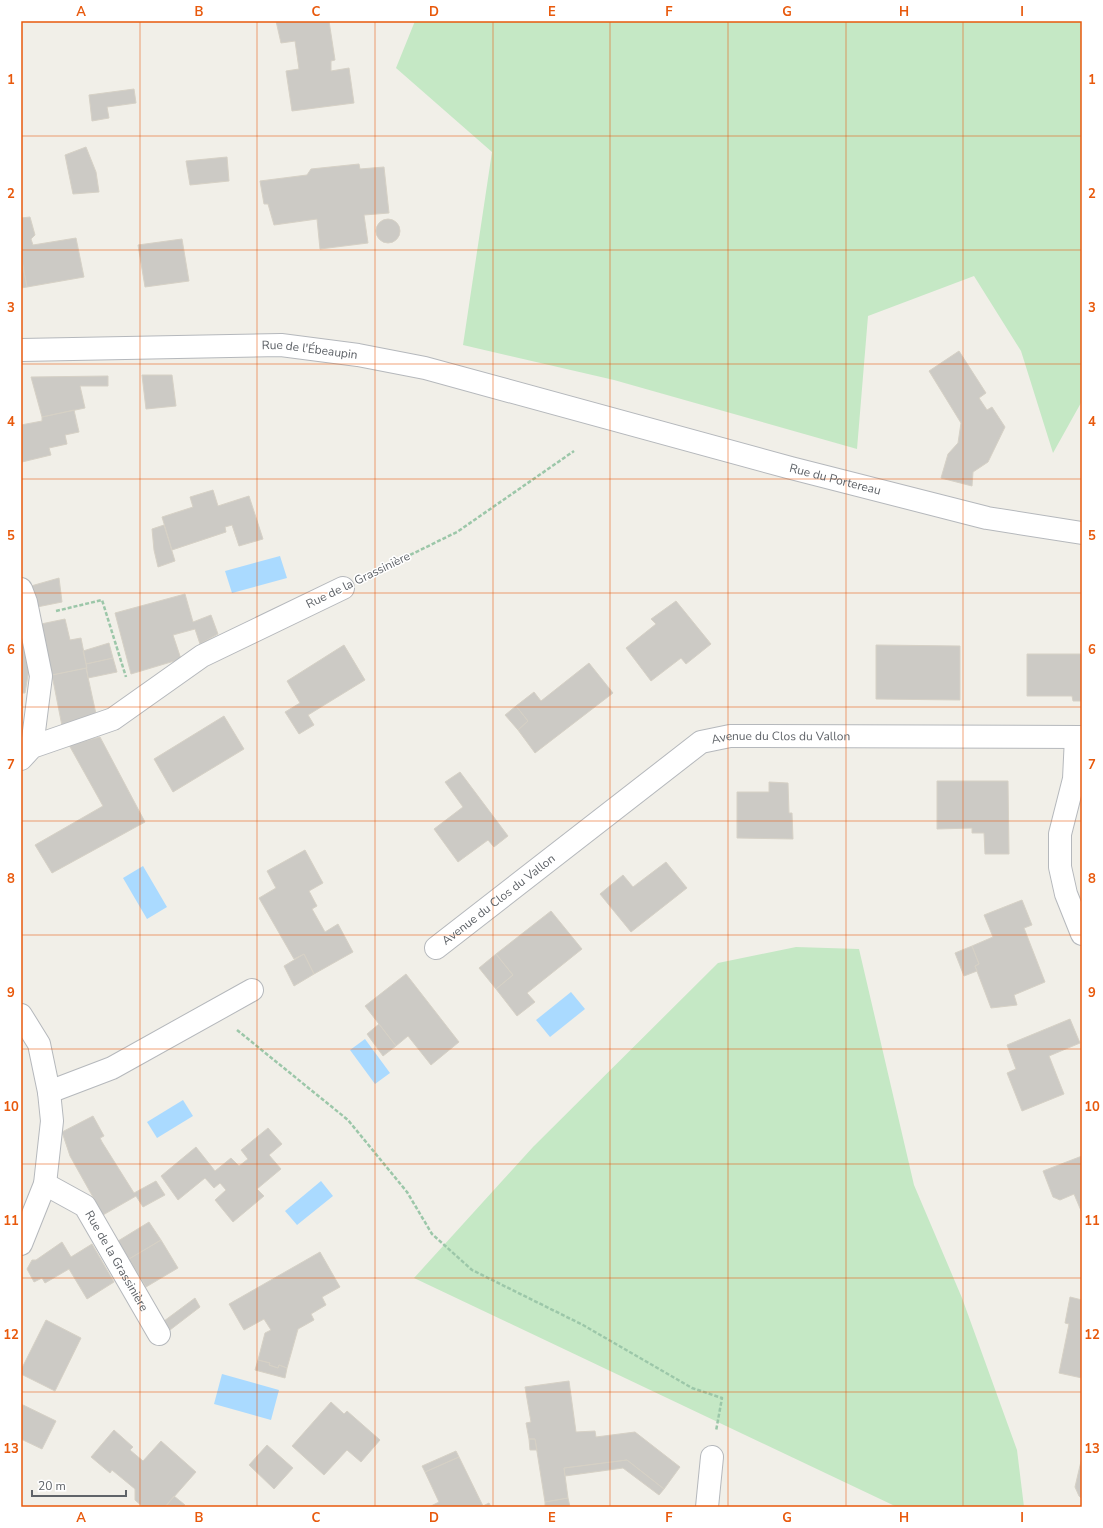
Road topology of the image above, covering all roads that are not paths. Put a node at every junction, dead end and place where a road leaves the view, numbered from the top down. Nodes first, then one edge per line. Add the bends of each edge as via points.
1 (21, 350) edge
2 (590, 412) joint
3 (1082, 533) edge
4 (343, 588) road end
5 (21, 589) edge
6 (1079, 737) edge
7 (26, 753) edge
8 (1082, 934) edge
9 (436, 948) dead end
10 (252, 990) dead end
11 (21, 1015) edge
12 (49, 1092) junction
13 (45, 1184) junction
14 (21, 1244) edge
15 (159, 1334) dead end
16 (712, 1457) road end
17 (706, 1507) edge

1 - 2 street, Rue de l'Ébeaupin via 281,345 358,355 425,368
2 - 3 street, Rue du Portereau via 791,468 987,518
4 - 7 street, Rue de la Grassinière via 202,656 113,719
5 - 7 street, Rue de la Grassinière via 41,676
6 - 8 street, Avenue du Clos du Vallon via 1074,779 1060,834 1060,861 1062,881
6 - 9 street, Avenue du Clos du Vallon via 730,736 701,742
10 - 12 street via 112,1068
11 - 12 street via 39,1044
12 - 13 street via 52,1121
13 - 14 street
13 - 15 street, Rue de la Grassinière via 85,1206
16 - 17 street

